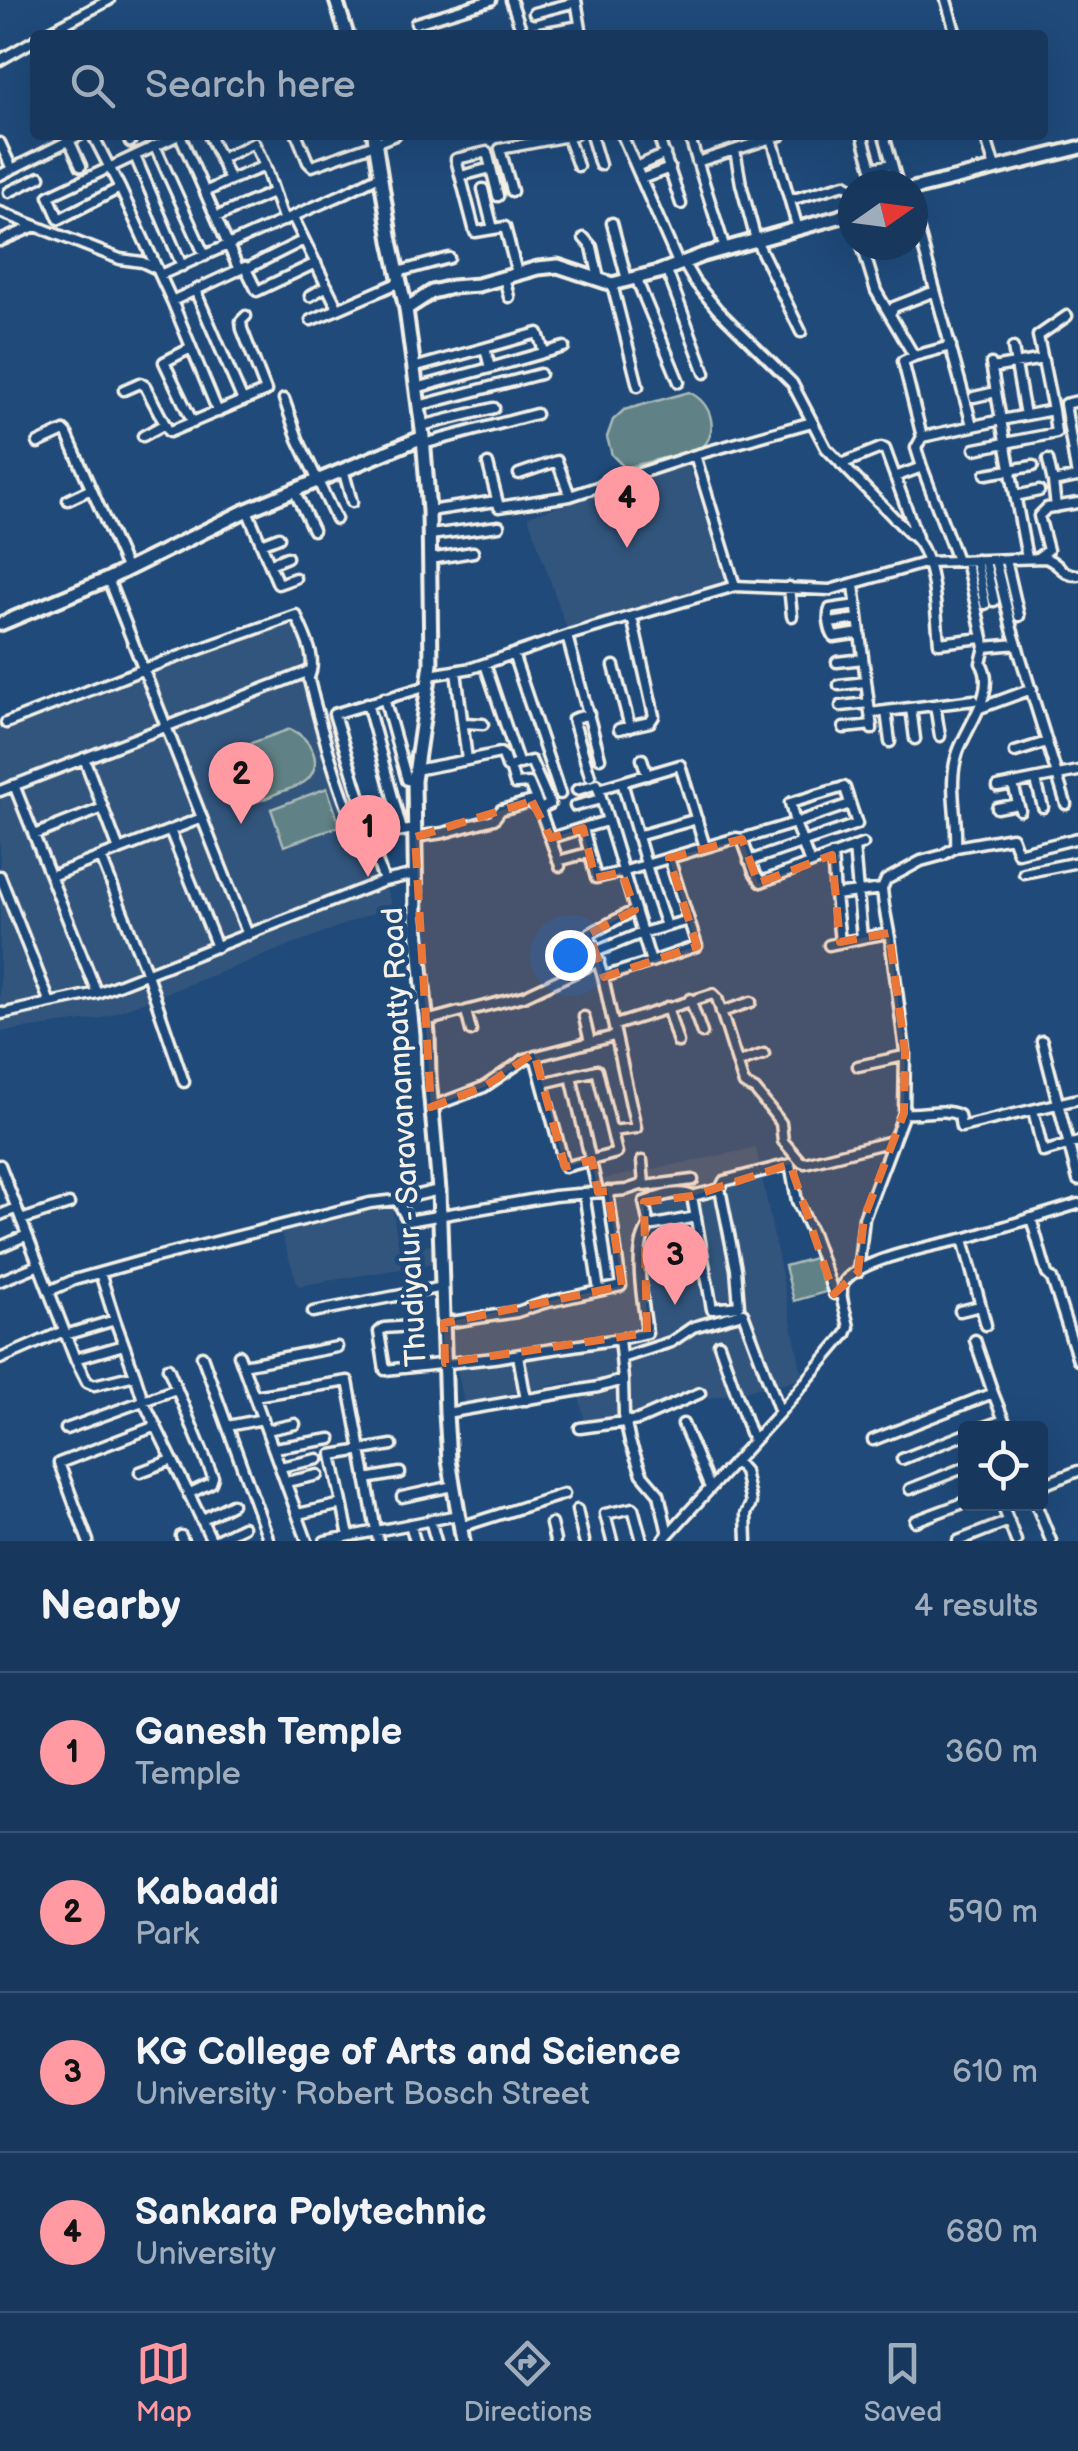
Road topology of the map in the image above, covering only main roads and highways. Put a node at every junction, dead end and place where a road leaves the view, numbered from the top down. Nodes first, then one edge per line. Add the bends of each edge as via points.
1 (336, 0) edge
2 (345, 30) edge
3 (375, 140) edge
4 (1078, 148) edge
5 (928, 185) edge
6 (838, 218) edge
7 (406, 309) junction
8 (422, 436) junction
9 (0, 624) edge
10 (463, 1541) edge

1 - 2 main road
3 - 7 main road, Thudiyalur - Saravanampatty Road
4 - 5 main road
6 - 7 main road via 612,284 558,266 432,292
7 - 8 main road, Thudiyalur - Saravanampatty Road
8 - 9 main road
8 - 10 main road, Thudiyalur - Saravanampatty Road via 430,535 429,680 411,832 439,1190 446,1413

